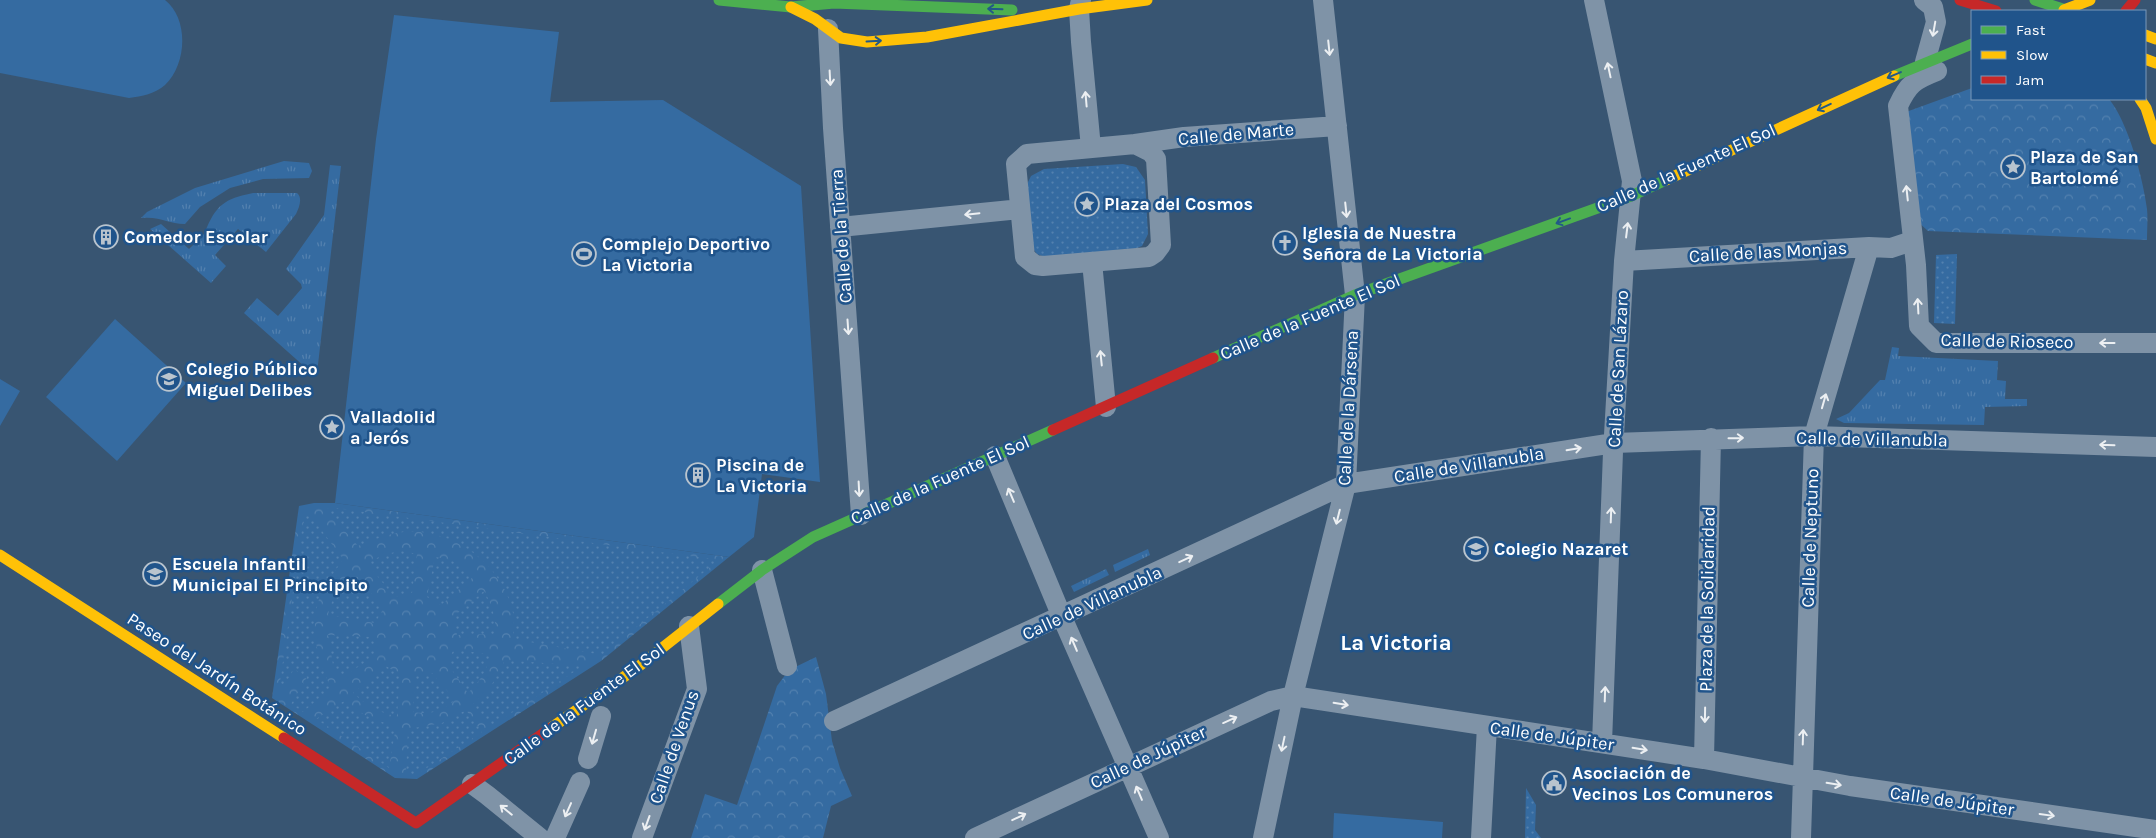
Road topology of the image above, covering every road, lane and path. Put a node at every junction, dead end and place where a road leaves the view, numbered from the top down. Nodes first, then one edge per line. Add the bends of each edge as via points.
1 (719, 0) edge
2 (1147, 0) edge
3 (1324, 0) edge
4 (1594, 0) edge
5 (1924, 0) edge
6 (1960, 0) edge
7 (2035, 0) edge
8 (2090, 0) edge
9 (2135, 0) edge
10 (1080, 5) edge
11 (791, 7) junction
12 (895, 7) junction
13 (1993, 10) edge
14 (2061, 10) edge
15 (2066, 10) edge
16 (2127, 10) edge
17 (837, 22) junction
18 (1971, 44) edge
19 (1971, 58) edge
20 (1926, 62) junction
21 (1868, 86) junction
22 (2141, 100) edge
23 (1898, 106) junction
24 (1337, 126) junction
25 (2156, 139) edge
26 (1135, 144) junction
27 (1091, 148) junction
28 (1631, 196) junction
29 (1020, 209) junction
30 (840, 227) junction
31 (1912, 241) junction
32 (1869, 246) junction
33 (1624, 261) junction
34 (1092, 262) junction
35 (1355, 294) junction
36 (2156, 343) edge
37 (1106, 406) junction
38 (1814, 436) junction
39 (1711, 438) junction
40 (1614, 443) junction
41 (2156, 447) edge
42 (995, 456) junction
43 (1346, 484) junction
44 (861, 515) junction
45 (0, 555) edge
46 (762, 570) junction
47 (1062, 617) junction
48 (689, 626) junction
49 (787, 666) dead end
50 (1293, 696) junction
51 (601, 716) dead end
52 (834, 721) dead end
53 (1487, 726) junction
54 (1602, 743) junction
55 (588, 759) dead end
56 (1704, 759) junction
57 (1127, 767) junction
58 (1802, 779) junction
59 (580, 782) dead end
60 (472, 784) junction
61 (413, 830) edge
62 (2156, 830) edge
63 (540, 838) edge
64 (555, 838) edge
65 (642, 838) edge
66 (975, 838) edge
67 (1158, 838) edge
68 (1263, 838) edge
69 (1481, 838) edge
70 (1801, 838) edge

1 - 11 main road
2 - 10 main road
3 -> 24 street, Calle de la Dársena
28 -> 4 street, Calle de San Lázaro via 1632,181
5 -> 20 street via 1933,7 1936,22
6 - 13 main road
7 - 14 main road
8 - 15 main road
9 - 16 main road
10 -> 12 main road via 1053,11
17 -> 10 main road via 841,38 867,42 927,37
27 -> 10 street
11 - 12 main road via 834,3
11 - 17 main road
12 - 17 main road via 855,13
17 -> 30 street, Calle de la Tierra via 829,72
18 - 20 main road, Calle de la Fuente El Sol
19 - 23 street via 1917,79 1905,89
20 -> 21 main road, Calle de la Fuente El Sol
21 - 23 street via 1888,96
21 -> 28 main road, Calle de la Fuente El Sol
22 - 25 main road
31 -> 23 street
24 - 26 street, Calle de Marte
24 -> 35 street, Calle de la Dársena
26 - 27 street
26 - 34 street via 1151,152 1156,159 1161,244 1149,257
27 - 29 street via 1027,154 1021,158 1016,164
33 -> 28 street, Calle de San Lázaro
28 -> 35 main road, Calle de la Fuente El Sol
29 -> 30 street
29 - 34 street via 1025,257 1029,262 1043,266
30 -> 44 street, Calle de la Tierra
31 - 32 street, Calle de las Monjas via 1891,248
36 -> 31 street, Calle de Rioseco via 1936,343 1919,326
32 - 33 street, Calle de las Monjas
38 -> 32 street, Calle de Neptuno
33 - 40 street, Calle de San Lázaro
37 -> 34 street
35 - 37 main road, Calle de la Fuente El Sol
35 - 43 street, Calle de la Dársena
37 - 42 main road, Calle de la Fuente El Sol
39 -> 38 street, Calle de Villanubla
41 -> 38 street, Calle de Villanubla
58 -> 38 street, Calle de Neptuno
39 - 40 street, Calle de Villanubla
39 -> 56 street, Plaza de la Solidaridad
43 -> 40 street, Calle de Villanubla
54 -> 40 street, Calle de San Lázaro
42 - 44 main road, Calle de la Fuente El Sol
47 -> 42 street
47 -> 43 street, Calle de Villanubla
43 -> 50 street, Calle de la Dársena
44 - 46 main road, Calle de la Fuente El Sol via 813,536
45 - 61 main road, Paseo del Jardín Botánico
46 - 48 main road, Calle de la Fuente El Sol
46 - 49 street
47 - 52 street, Calle de Villanubla
57 -> 47 street
48 - 60 main road, Calle de la Fuente El Sol via 638,667
48 -> 65 street, Calle de Venus via 697,689
50 -> 53 street, Calle de Júpiter
57 -> 50 street, Calle de Júpiter via 1272,701
50 -> 68 street, Calle de la Dársena
51 -> 55 street
53 - 54 street, Calle de Júpiter
53 - 69 street
54 -> 56 street, Calle de Júpiter
56 - 58 street, Calle de Júpiter
66 -> 57 street, Calle de Júpiter
67 -> 57 street
58 -> 62 street, Calle de Júpiter
58 - 70 street, Calle de Neptuno
59 -> 64 street
60 - 61 main road, Calle de la Fuente El Sol
63 -> 60 street

